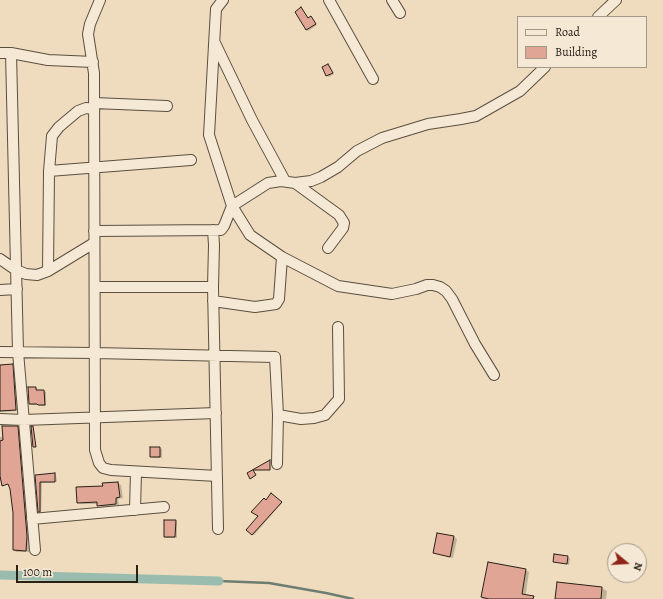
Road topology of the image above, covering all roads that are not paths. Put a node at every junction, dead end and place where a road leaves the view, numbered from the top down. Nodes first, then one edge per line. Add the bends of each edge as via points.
1 (100, 0) edge
2 (223, 0) edge
3 (329, 0) edge
4 (392, 0) edge
5 (616, 0) edge
6 (400, 13) dead end
7 (599, 16) edge
8 (214, 41) junction
9 (0, 53) edge
10 (10, 53) junction
11 (92, 62) junction
12 (544, 68) edge
13 (373, 79) dead end
14 (94, 106) junction
15 (167, 106) dead end
16 (191, 160) dead end
17 (94, 167) junction
18 (49, 171) junction
19 (290, 182) junction
20 (232, 206) junction
21 (212, 230) junction
22 (94, 231) junction
23 (94, 244) junction
24 (328, 248) dead end
25 (282, 257) junction
26 (0, 258) edge
27 (16, 270) junction
28 (48, 271) junction
29 (94, 287) junction
30 (213, 287) junction
31 (17, 289) junction
32 (0, 290) edge
33 (213, 301) junction
34 (338, 327) dead end
35 (0, 352) edge
36 (18, 352) junction
37 (95, 353) junction
38 (214, 356) junction
39 (494, 375) dead end
40 (216, 413) junction
41 (278, 415) junction
42 (95, 417) junction
43 (0, 419) edge
44 (24, 420) junction
45 (277, 464) dead end
46 (136, 472) junction
47 (217, 476) junction
48 (164, 507) dead end
49 (135, 510) junction
50 (32, 518) junction
51 (218, 529) dead end
52 (35, 550) dead end

1 - 11 street via 88,34
2 - 8 street via 216,9
3 - 13 street
4 - 6 street
5 - 7 street
8 - 19 street via 252,120
8 - 20 street via 209,135
9 - 10 street
10 - 11 street via 48,60
10 - 27 street
11 - 14 street
12 - 19 street via 520,91 476,116 428,124 382,138 357,151 321,177 311,181
14 - 15 street
14 - 17 street
14 - 18 street via 78,111 59,126 52,136
16 - 17 street
17 - 18 street
17 - 22 street
18 - 28 street
19 - 20 street via 268,183
19 - 24 street via 339,215 344,223
20 - 21 street via 221,230
20 - 25 street via 250,235
21 - 22 street
21 - 30 street
22 - 23 street
23 - 28 street
23 - 29 street
25 - 33 street via 279,298 276,304 255,307
25 - 39 street via 338,286 392,294 433,284 440,287 452,299
26 - 27 street
27 - 28 street via 37,275
27 - 31 street
29 - 30 street
29 - 37 street
30 - 33 street
31 - 32 street
31 - 36 street
33 - 38 street
34 - 41 street via 339,399 325,415 314,418 301,419
35 - 36 street
36 - 37 street
36 - 44 street
37 - 38 street
37 - 42 street
38 - 40 street
38 - 41 street via 275,357
40 - 42 street
40 - 47 street
41 - 45 street
42 - 44 street
42 - 46 street via 95,450 99,463 103,468 111,470
43 - 44 street
44 - 50 street
46 - 47 street
46 - 49 street
47 - 51 street
48 - 49 street
49 - 50 street
50 - 52 street

